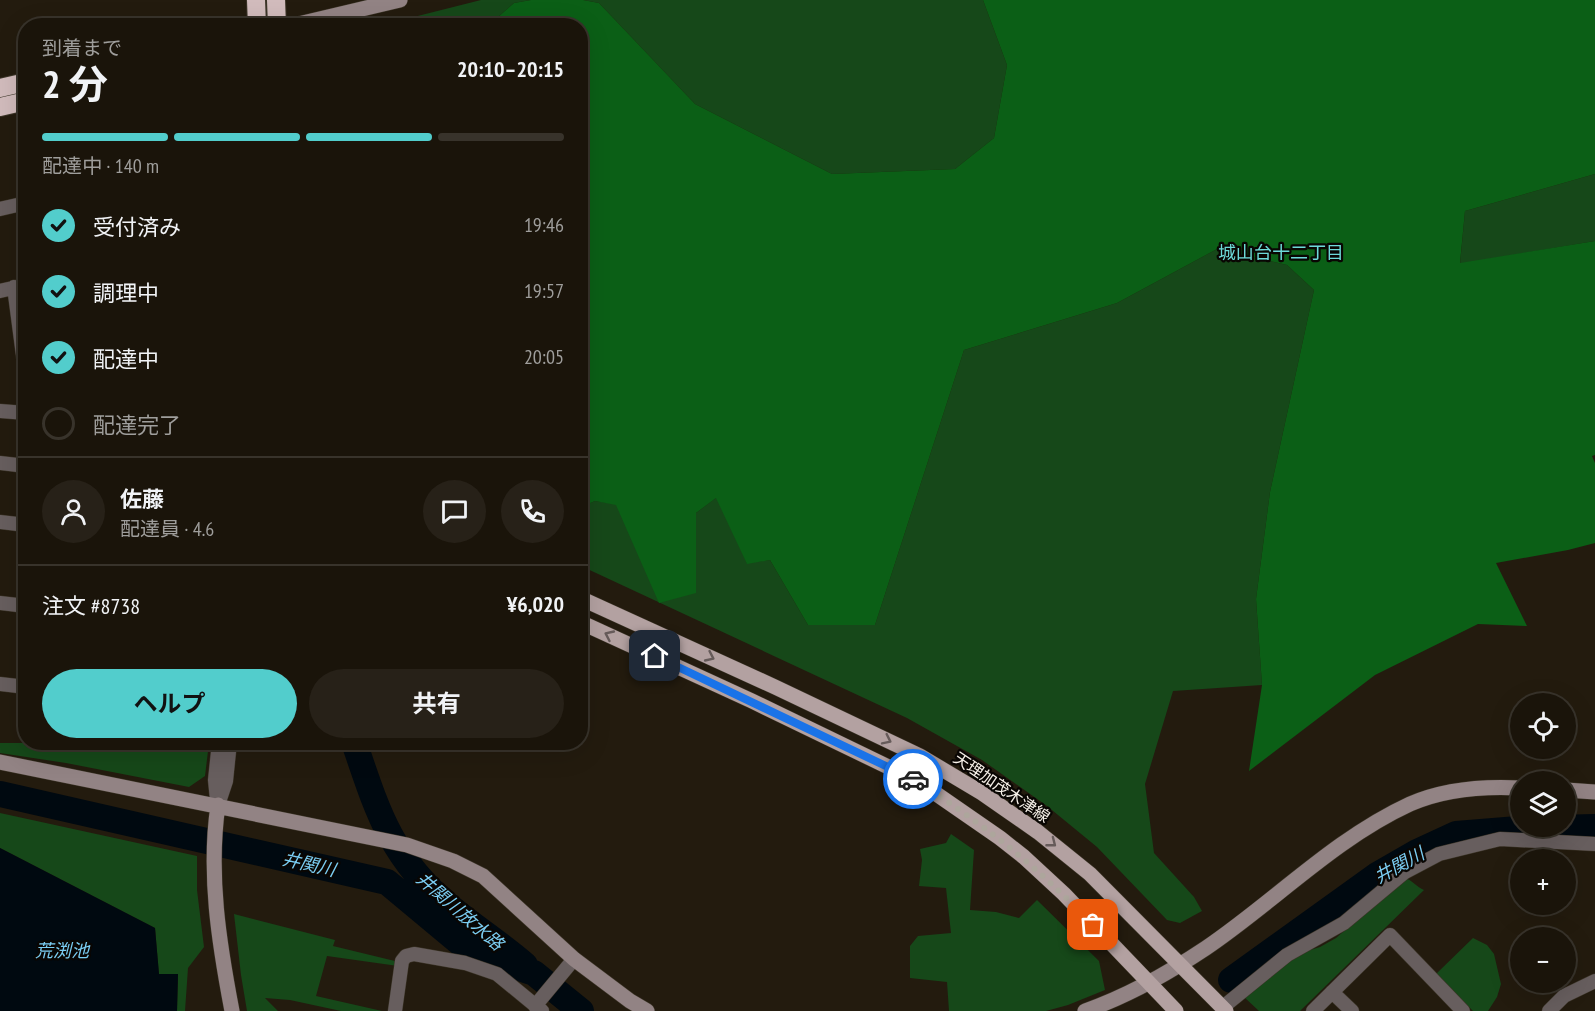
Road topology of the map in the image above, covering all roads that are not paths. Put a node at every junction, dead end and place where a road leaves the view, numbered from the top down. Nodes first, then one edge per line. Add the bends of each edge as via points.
1 (256, 0) edge
2 (276, 0) edge
3 (400, 0) edge
4 (257, 18) edge
5 (277, 18) edge
6 (324, 18) edge
7 (18, 84) edge
8 (0, 88) edge
9 (18, 103) edge
10 (0, 107) edge
11 (18, 205) edge
12 (0, 209) edge
13 (18, 286) edge
14 (0, 291) edge
15 (0, 411) edge
16 (18, 412) edge
17 (0, 463) edge
18 (18, 465) edge
19 (0, 472) edge
20 (18, 473) edge
21 (0, 522) edge
22 (18, 524) edge
23 (588, 602) edge
24 (0, 603) edge
25 (18, 605) edge
26 (588, 626) edge
27 (0, 684) edge
28 (18, 686) edge
29 (218, 750) edge
30 (230, 750) edge
31 (0, 762) edge
32 (1510, 788) edge
33 (1576, 791) edge
34 (1595, 792) edge
35 (218, 805) junction
36 (1595, 844) edge
37 (574, 959) junction
38 (1179, 964) junction
39 (1595, 981) edge
40 (1147, 982) junction
41 (1332, 992) junction
42 (538, 1006) edge
43 (1225, 1009) edge
44 (232, 1011) edge
45 (395, 1011) edge
46 (647, 1011) edge
47 (1085, 1011) edge
48 (1176, 1011) edge
49 (1313, 1011) edge
50 (1352, 1011) edge
51 (1463, 1011) edge
52 (1549, 1011) edge

1 - 4 highway
2 - 5 highway
3 - 6 street
7 - 8 highway
9 - 10 highway
11 - 12 street
13 - 14 street
15 - 16 street
17 - 18 street
19 - 20 street
21 - 22 street
23 -> 38 main road, 天理加茂木津線 via 952,774 1065,852
24 - 25 street
40 -> 26 main road via 1024,857 907,776
27 - 28 street
29 - 35 street via 215,780
30 - 35 street
31 - 35 street
32 - 38 street via 1442,793 1372,824
33 - 34 street
35 - 37 street via 407,844 467,867 510,898
35 - 44 street via 218,928
36 - 43 street via 1500,839 1439,854 1405,872 1344,923 1287,955
37 - 42 street
37 - 46 street
38 - 40 street
38 - 43 main road, 天理加茂木津線
39 - 52 street via 1563,996
40 - 47 street
40 - 48 main road
41 - 49 street
41 - 50 street
41 - 51 street via 1390,935
42 - 45 street via 497,974 456,960 414,954 402,961

